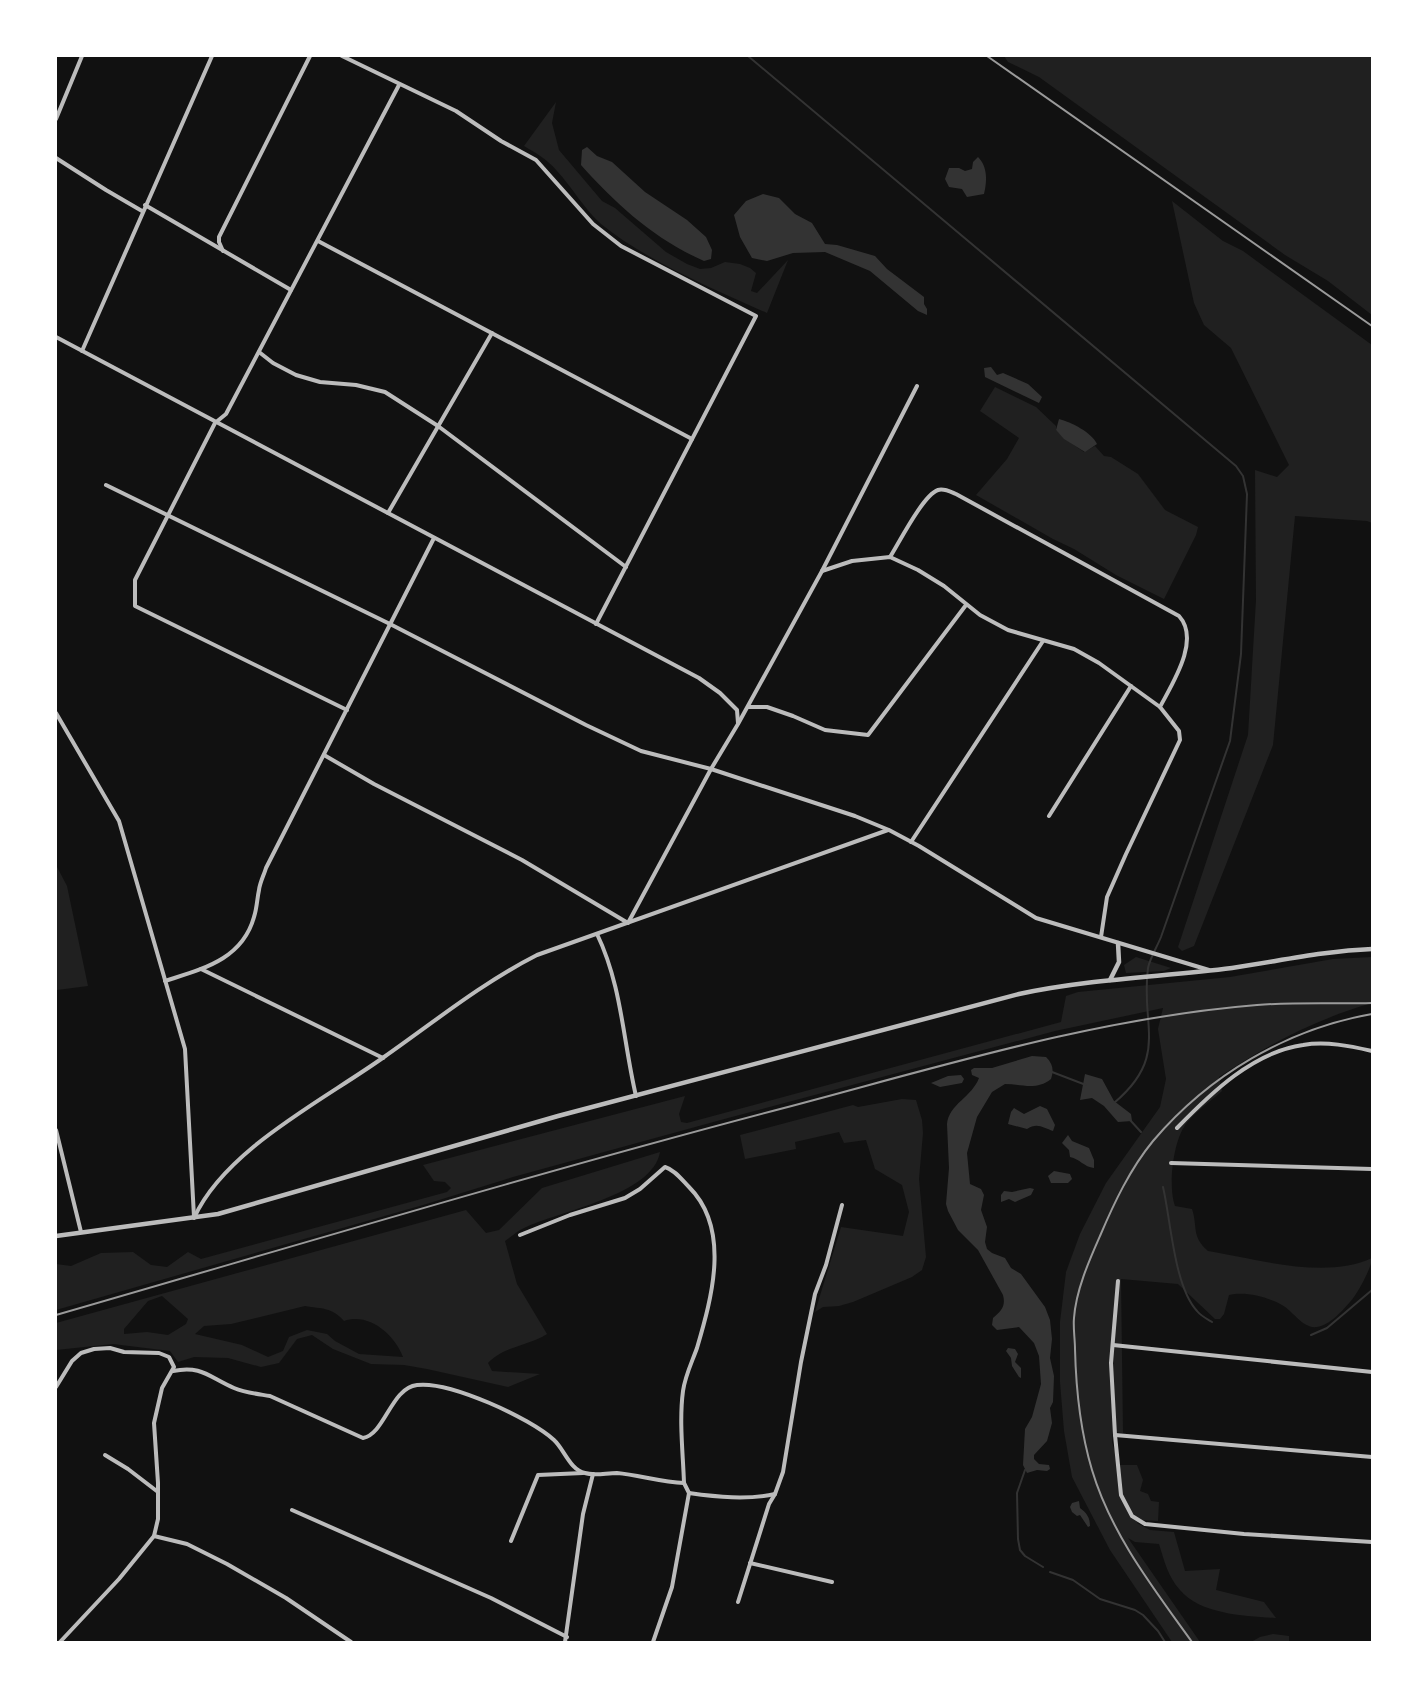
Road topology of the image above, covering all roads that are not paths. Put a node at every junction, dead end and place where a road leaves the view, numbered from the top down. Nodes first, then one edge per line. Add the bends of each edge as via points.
1 (82, 56) edge
2 (212, 56) edge
3 (310, 56) edge
4 (342, 56) edge
5 (399, 85) junction
6 (56, 119) edge
7 (56, 158) edge
8 (145, 205) junction
9 (142, 211) junction
10 (318, 241) junction
11 (223, 251) junction
12 (291, 290) junction
13 (492, 333) junction
14 (56, 338) edge
15 (82, 351) junction
16 (259, 352) junction
17 (917, 386) dead end
18 (215, 423) junction
19 (438, 426) junction
20 (692, 439) junction
21 (106, 485) dead end
22 (388, 513) junction
23 (169, 516) junction
24 (434, 538) junction
25 (891, 557) junction
26 (626, 567) junction
27 (822, 571) junction
28 (966, 605) junction
29 (390, 624) junction
30 (596, 624) junction
31 (1043, 641) junction
32 (1131, 686) junction
33 (748, 707) junction
34 (1160, 707) junction
35 (347, 710) junction
36 (56, 713) edge
37 (738, 724) junction
38 (324, 755) junction
39 (711, 769) junction
40 (1049, 816) dead end
41 (889, 830) junction
42 (911, 842) junction
43 (628, 923) junction
44 (597, 934) junction
45 (1101, 937) junction
46 (1119, 943) junction
47 (1372, 949) edge
48 (200, 969) junction
49 (1209, 970) junction
50 (165, 981) junction
51 (1110, 981) junction
52 (1372, 1051) edge
53 (383, 1058) junction
54 (636, 1096) junction
55 (1177, 1128) dead end
56 (56, 1130) edge
57 (1171, 1162) dead end
58 (1372, 1169) edge
59 (842, 1205) dead end
60 (194, 1218) junction
61 (81, 1232) junction
62 (520, 1235) dead end
63 (56, 1236) edge
64 (1118, 1281) dead end
65 (1113, 1345) junction
66 (173, 1371) junction
67 (1372, 1372) edge
68 (56, 1387) edge
69 (1115, 1435) junction
70 (105, 1455) dead end
71 (1372, 1457) edge
72 (584, 1473) junction
73 (593, 1473) junction
74 (684, 1483) junction
75 (158, 1492) junction
76 (689, 1493) junction
77 (775, 1494) junction
78 (292, 1510) dead end
79 (154, 1536) junction
80 (511, 1540) dead end
81 (1372, 1542) edge
82 (750, 1563) junction
83 (832, 1582) dead end
84 (738, 1602) dead end
85 (567, 1637) junction
86 (60, 1642) edge
87 (351, 1642) edge
88 (565, 1642) edge
89 (653, 1642) edge

1 - 6 street
2 - 8 street
3 - 11 street via 219,237
4 - 5 street
5 - 10 street
5 - 20 street via 456,111 536,160 593,224 621,246 756,316
7 - 9 street
8 - 9 street
8 - 11 street
9 - 15 street
10 - 12 street
10 - 13 street
11 - 12 street
12 - 16 street
13 - 19 street
13 - 20 street
14 - 15 street
15 - 18 street
16 - 18 street via 226,414
16 - 19 street via 296,375 385,393
17 - 27 street
18 - 22 street
18 - 23 street
19 - 22 street
19 - 26 street
20 - 26 street
21 - 23 street
22 - 24 street
23 - 29 street
23 - 35 street via 135,580 135,606
24 - 29 street
24 - 30 street
25 - 27 street via 852,561
25 - 28 street via 944,586
25 - 34 street via 926,501 938,490 945,490 1179,616 1187,627 1184,656
26 - 30 street
27 - 33 street
28 - 31 street via 1008,630
28 - 33 street via 868,735 825,730 767,707
29 - 35 street
29 - 39 street via 641,751
30 - 37 street via 699,678 737,710
31 - 32 street via 1074,649
31 - 42 street
32 - 34 street
32 - 40 street
33 - 37 street
34 - 45 street via 1179,731 1180,740 1107,897
35 - 38 street
36 - 50 street via 119,821
37 - 39 street
38 - 43 street via 522,860
38 - 48 street via 266,868 245,937 225,958
39 - 41 street
39 - 43 street
41 - 42 street
41 - 43 street
42 - 45 street via 1036,918
43 - 44 street
44 - 53 street via 522,963
44 - 54 street via 616,984
45 - 46 street
46 - 49 street
46 - 51 street via 1119,962
47 - 49 street via 1323,952
48 - 50 street
48 - 53 street
49 - 51 street
50 - 60 street via 185,1049
51 - 54 street via 1052,987 989,1001
52 - 55 street via 1319,1044 1293,1047 1272,1055 1226,1083
53 - 60 street via 255,1144 216,1182
54 - 60 street
56 - 61 street
57 - 58 street
59 - 77 street via 815,1294 783,1472
60 - 61 street
61 - 63 street
62 - 74 street via 625,1198 662,1168 668,1167 698,1196 710,1220 716,1254 707,1310 683,1394
64 - 65 street
65 - 67 street
65 - 69 street
66 - 68 street via 172,1361 165,1354 101,1348 78,1355
66 - 72 street via 189,1368 235,1388 270,1396 363,1438 373,1432 400,1395 413,1386 451,1389 534,1425 557,1442
66 - 75 street via 162,1388 154,1423
69 - 71 street
69 - 81 street via 1121,1495 1132,1516 1145,1524
70 - 75 street
72 - 73 street
72 - 80 street via 538,1475
73 - 74 street
73 - 85 street via 583,1514
74 - 76 street
75 - 79 street
76 - 77 street via 716,1497
76 - 89 street via 672,1587
77 - 82 street
78 - 85 street via 491,1598
79 - 86 street
79 - 87 street via 186,1544 227,1564
82 - 83 street
82 - 84 street
85 - 88 street

